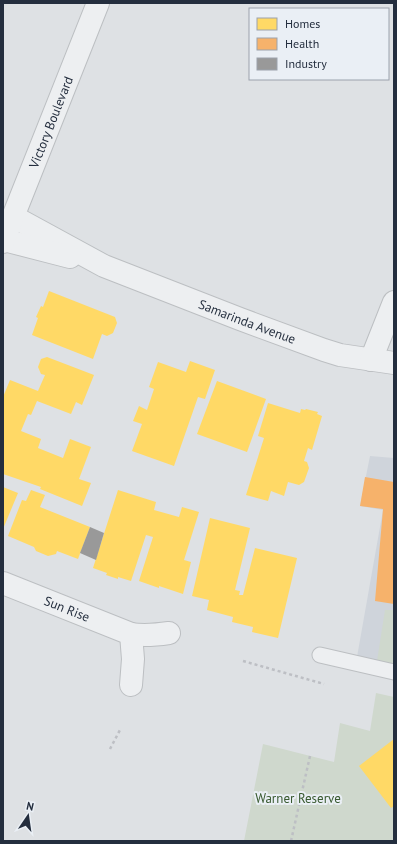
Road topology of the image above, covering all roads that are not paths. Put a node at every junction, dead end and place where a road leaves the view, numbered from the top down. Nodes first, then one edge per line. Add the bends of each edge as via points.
1 (98, 3) edge
2 (14, 217) junction
3 (3, 241) edge
4 (104, 266) junction
5 (394, 302) edge
6 (371, 360) junction
7 (394, 363) edge
8 (3, 583) edge
9 (169, 633) dead end
10 (131, 634) junction
11 (320, 655) dead end
12 (394, 672) edge
13 (131, 685) dead end

1 - 2 street, Victory Boulevard
2 - 3 street, Victory Boulevard
2 - 4 street, Samarinda Avenue
3 - 4 street, Samarinda Avenue
4 - 6 street, Samarinda Avenue via 324,350
5 - 6 street
6 - 7 street, Samarinda Avenue
8 - 10 street, Sun Rise
9 - 10 street, Sun Rise via 153,636
10 - 13 street
11 - 12 lane

